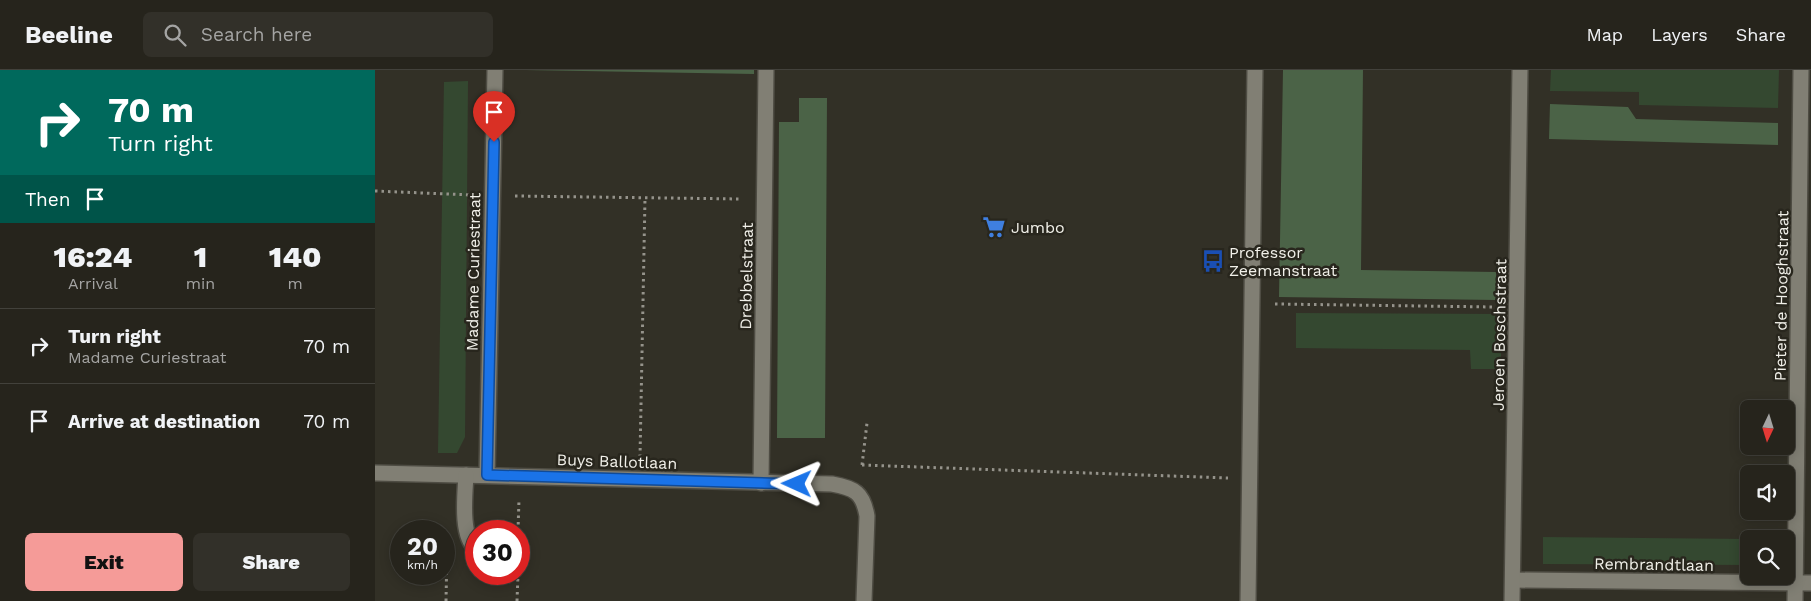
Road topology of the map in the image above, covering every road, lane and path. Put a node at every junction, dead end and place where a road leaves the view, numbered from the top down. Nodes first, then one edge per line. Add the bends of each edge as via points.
1 (495, 70) edge
2 (766, 70) edge
3 (1255, 70) edge
4 (1521, 70) edge
5 (1801, 70) edge
6 (375, 191) edge
7 (493, 196) junction
8 (645, 198) junction
9 (764, 199) junction
10 (1251, 303) junction
11 (1517, 307) junction
12 (867, 423) dead end
13 (375, 473) edge
14 (466, 475) junction
15 (487, 475) junction
16 (519, 476) junction
17 (1250, 479) junction
18 (640, 480) junction
19 (761, 483) junction
20 (465, 520) edge
21 (518, 520) edge
22 (1513, 580) junction
23 (1740, 582) edge
24 (1795, 583) joint
25 (1811, 583) edge
26 (518, 585) edge
27 (1795, 585) edge
28 (517, 601) edge
29 (864, 601) edge
30 (1249, 601) edge
31 (1512, 601) edge
32 (1795, 601) edge

1 - 7 street, Madame Curiestraat
2 - 9 street, Drebbelstraat
3 - 10 street
4 - 11 street, Jeroen Boschstraat
5 - 24 street, Pieter de Hooghstraat
6 - 7 path
7 - 8 path
7 - 15 street, Madame Curiestraat
8 - 9 path
8 - 18 path
9 - 19 street, Drebbelstraat
10 - 11 path
10 - 17 street
11 - 22 street, Jeroen Boschstraat
12 - 17 path via 862,465
13 - 14 street, Buys Ballotlaan
14 - 15 street, Buys Ballotlaan
14 - 20 street
15 - 16 street, Buys Ballotlaan
16 - 18 street, Buys Ballotlaan
16 - 21 path
17 - 30 street
18 - 19 street, Buys Ballotlaan
19 - 29 street, Buys Ballotlaan via 832,484 857,493 867,516
22 - 23 street, Rembrandtlaan
22 - 31 street, Jeroen Boschstraat
24 - 25 street, Rembrandtlaan
26 - 28 path
27 - 32 street

